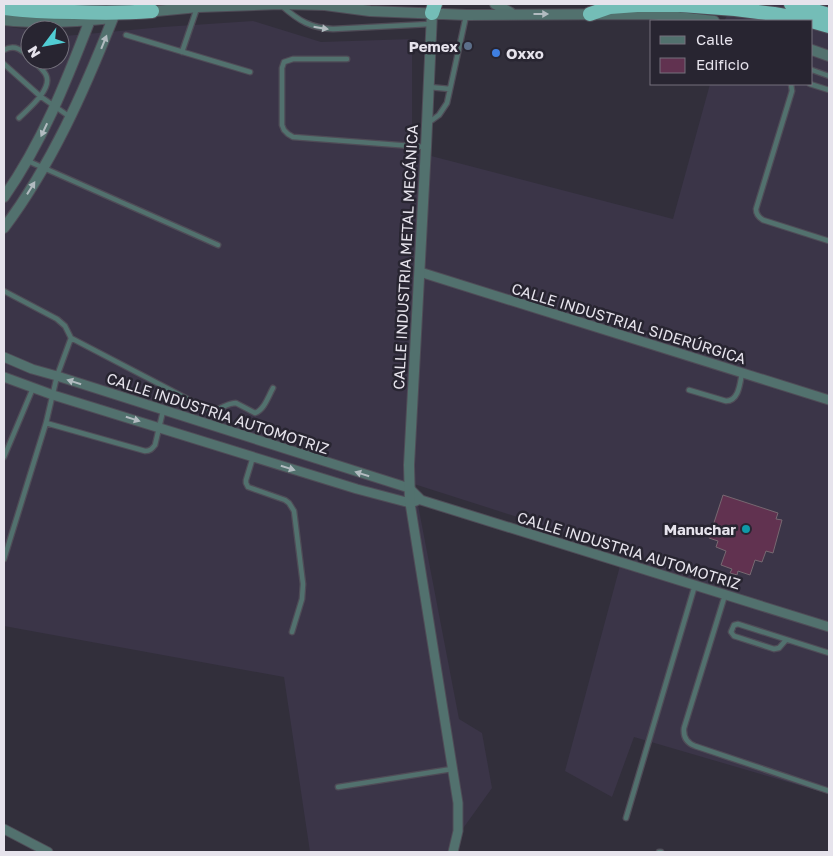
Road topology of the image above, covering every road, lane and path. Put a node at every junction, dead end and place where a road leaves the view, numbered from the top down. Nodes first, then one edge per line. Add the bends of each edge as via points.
1 (280, 4) edge
2 (384, 4) edge
3 (495, 4) edge
4 (791, 4) edge
5 (198, 7) junction
6 (4, 8) edge
7 (152, 11) junction
8 (370, 11) junction
9 (433, 14) edge
10 (513, 14) junction
11 (590, 14) junction
12 (467, 15) junction
13 (829, 15) edge
14 (113, 18) junction
15 (4, 20) edge
16 (90, 20) junction
17 (707, 20) edge
18 (808, 20) edge
19 (813, 21) edge
20 (829, 26) edge
21 (126, 35) dead end
22 (4, 50) edge
23 (20, 50) edge
24 (813, 50) edge
25 (182, 52) junction
26 (829, 56) edge
27 (347, 59) dead end
28 (4, 64) edge
29 (42, 70) edge
30 (813, 70) edge
31 (250, 72) dead end
32 (829, 76) edge
33 (792, 85) edge
34 (813, 85) edge
35 (429, 87) junction
36 (450, 89) junction
37 (829, 90) edge
38 (40, 96) junction
39 (55, 106) junction
40 (70, 117) junction
41 (19, 118) dead end
42 (427, 123) junction
43 (426, 147) junction
44 (28, 161) junction
45 (44, 168) junction
46 (4, 197) edge
47 (4, 228) edge
48 (829, 241) edge
49 (218, 245) dead end
50 (420, 272) junction
51 (4, 291) edge
52 (71, 338) junction
53 (4, 358) edge
54 (742, 373) junction
55 (57, 376) junction
56 (4, 377) edge
57 (33, 388) junction
58 (273, 388) dead end
59 (689, 390) dead end
60 (53, 395) junction
61 (829, 400) edge
62 (163, 411) junction
63 (46, 423) junction
64 (159, 427) junction
65 (4, 457) edge
66 (253, 457) junction
67 (409, 488) junction
68 (421, 500) junction
69 (410, 503) junction
70 (4, 560) edge
71 (694, 585) junction
72 (725, 595) junction
73 (829, 627) edge
74 (292, 632) dead end
75 (786, 640) junction
76 (829, 653) edge
77 (453, 769) junction
78 (338, 787) dead end
79 (829, 791) edge
80 (626, 818) dead end
81 (4, 829) edge
82 (48, 852) edge
83 (453, 852) edge

1 - 5 street
1 - 8 street
1 -> 9 lane via 302,22 323,29
2 - 8 street
3 - 10 street
4 - 13 highway
5 - 7 street
5 - 25 lane
6 - 7 highway via 68,12
7 - 14 street
8 - 9 street
9 - 12 street
9 - 35 street, CALLE INDUSTRIA METAL MECÁNICA
10 -> 11 street
10 - 12 street
11 - 17 street via 671,15
11 - 18 highway via 610,8 680,5
12 - 36 lane
14 - 16 street
40 -> 14 street
15 - 16 street via 37,23
16 - 39 street
19 - 20 highway
21 - 25 lane
22 - 23 lane via 16,47
24 - 26 street
25 - 31 lane
27 - 43 lane via 293,59 284,62 284,130 293,137
28 - 38 lane
29 - 38 lane via 47,84
30 - 32 lane
33 - 48 lane via 756,213 763,220
34 - 37 lane
35 - 36 lane
35 - 42 street, CALLE INDUSTRIA METAL MECÁNICA
36 - 42 lane via 443,110
38 - 39 lane
38 - 41 lane
39 - 40 lane
39 -> 44 street
40 - 45 street
42 - 43 street, CALLE INDUSTRIA METAL MECÁNICA
43 - 50 street, CALLE INDUSTRIA METAL MECÁNICA
44 - 45 lane
44 - 46 street
47 -> 45 street
45 - 49 lane
50 - 54 street, CALLE INDUSTRIAL SIDERÚRGICA
50 - 67 street, CALLE INDUSTRIA METAL MECÁNICA
51 - 52 lane via 57,319
52 - 55 lane
52 - 58 lane via 209,410 236,403 258,413
53 - 55 street, CALLE INDUSTRIA AUTOMOTRIZ
54 - 59 lane via 735,398 730,401
54 - 61 street, CALLE INDUSTRIAL SIDERÚRGICA
55 - 60 lane
62 -> 55 street, CALLE INDUSTRIA AUTOMOTRIZ
56 - 57 street, CALLE INDUSTRIA AUTOMOTRIZ
57 - 60 street, CALLE INDUSTRIA AUTOMOTRIZ
57 - 65 lane
60 - 63 lane
60 -> 64 street, CALLE INDUSTRIA AUTOMOTRIZ
62 - 64 lane
67 -> 62 street, CALLE INDUSTRIA AUTOMOTRIZ
63 - 64 lane via 145,451 155,445
63 - 70 lane
64 - 66 street, CALLE INDUSTRIA AUTOMOTRIZ
66 -> 69 street, CALLE INDUSTRIA AUTOMOTRIZ
66 - 74 lane via 246,480 248,487 285,500 294,511 303,584
67 - 68 street, CALLE INDUSTRIA AUTOMOTRIZ
67 - 69 street, CALLE INDUSTRIA METAL MECÁNICA
68 - 69 street
68 - 71 street, CALLE INDUSTRIA AUTOMOTRIZ
69 - 77 street
71 - 72 street, CALLE INDUSTRIA AUTOMOTRIZ
71 - 80 lane
72 - 73 street, CALLE INDUSTRIA AUTOMOTRIZ
72 - 79 lane via 684,728 686,741
75 - 75 lane via 738,624 731,632 734,636 774,649
75 - 76 lane
77 - 78 lane
77 - 83 street via 459,822
81 - 82 street

